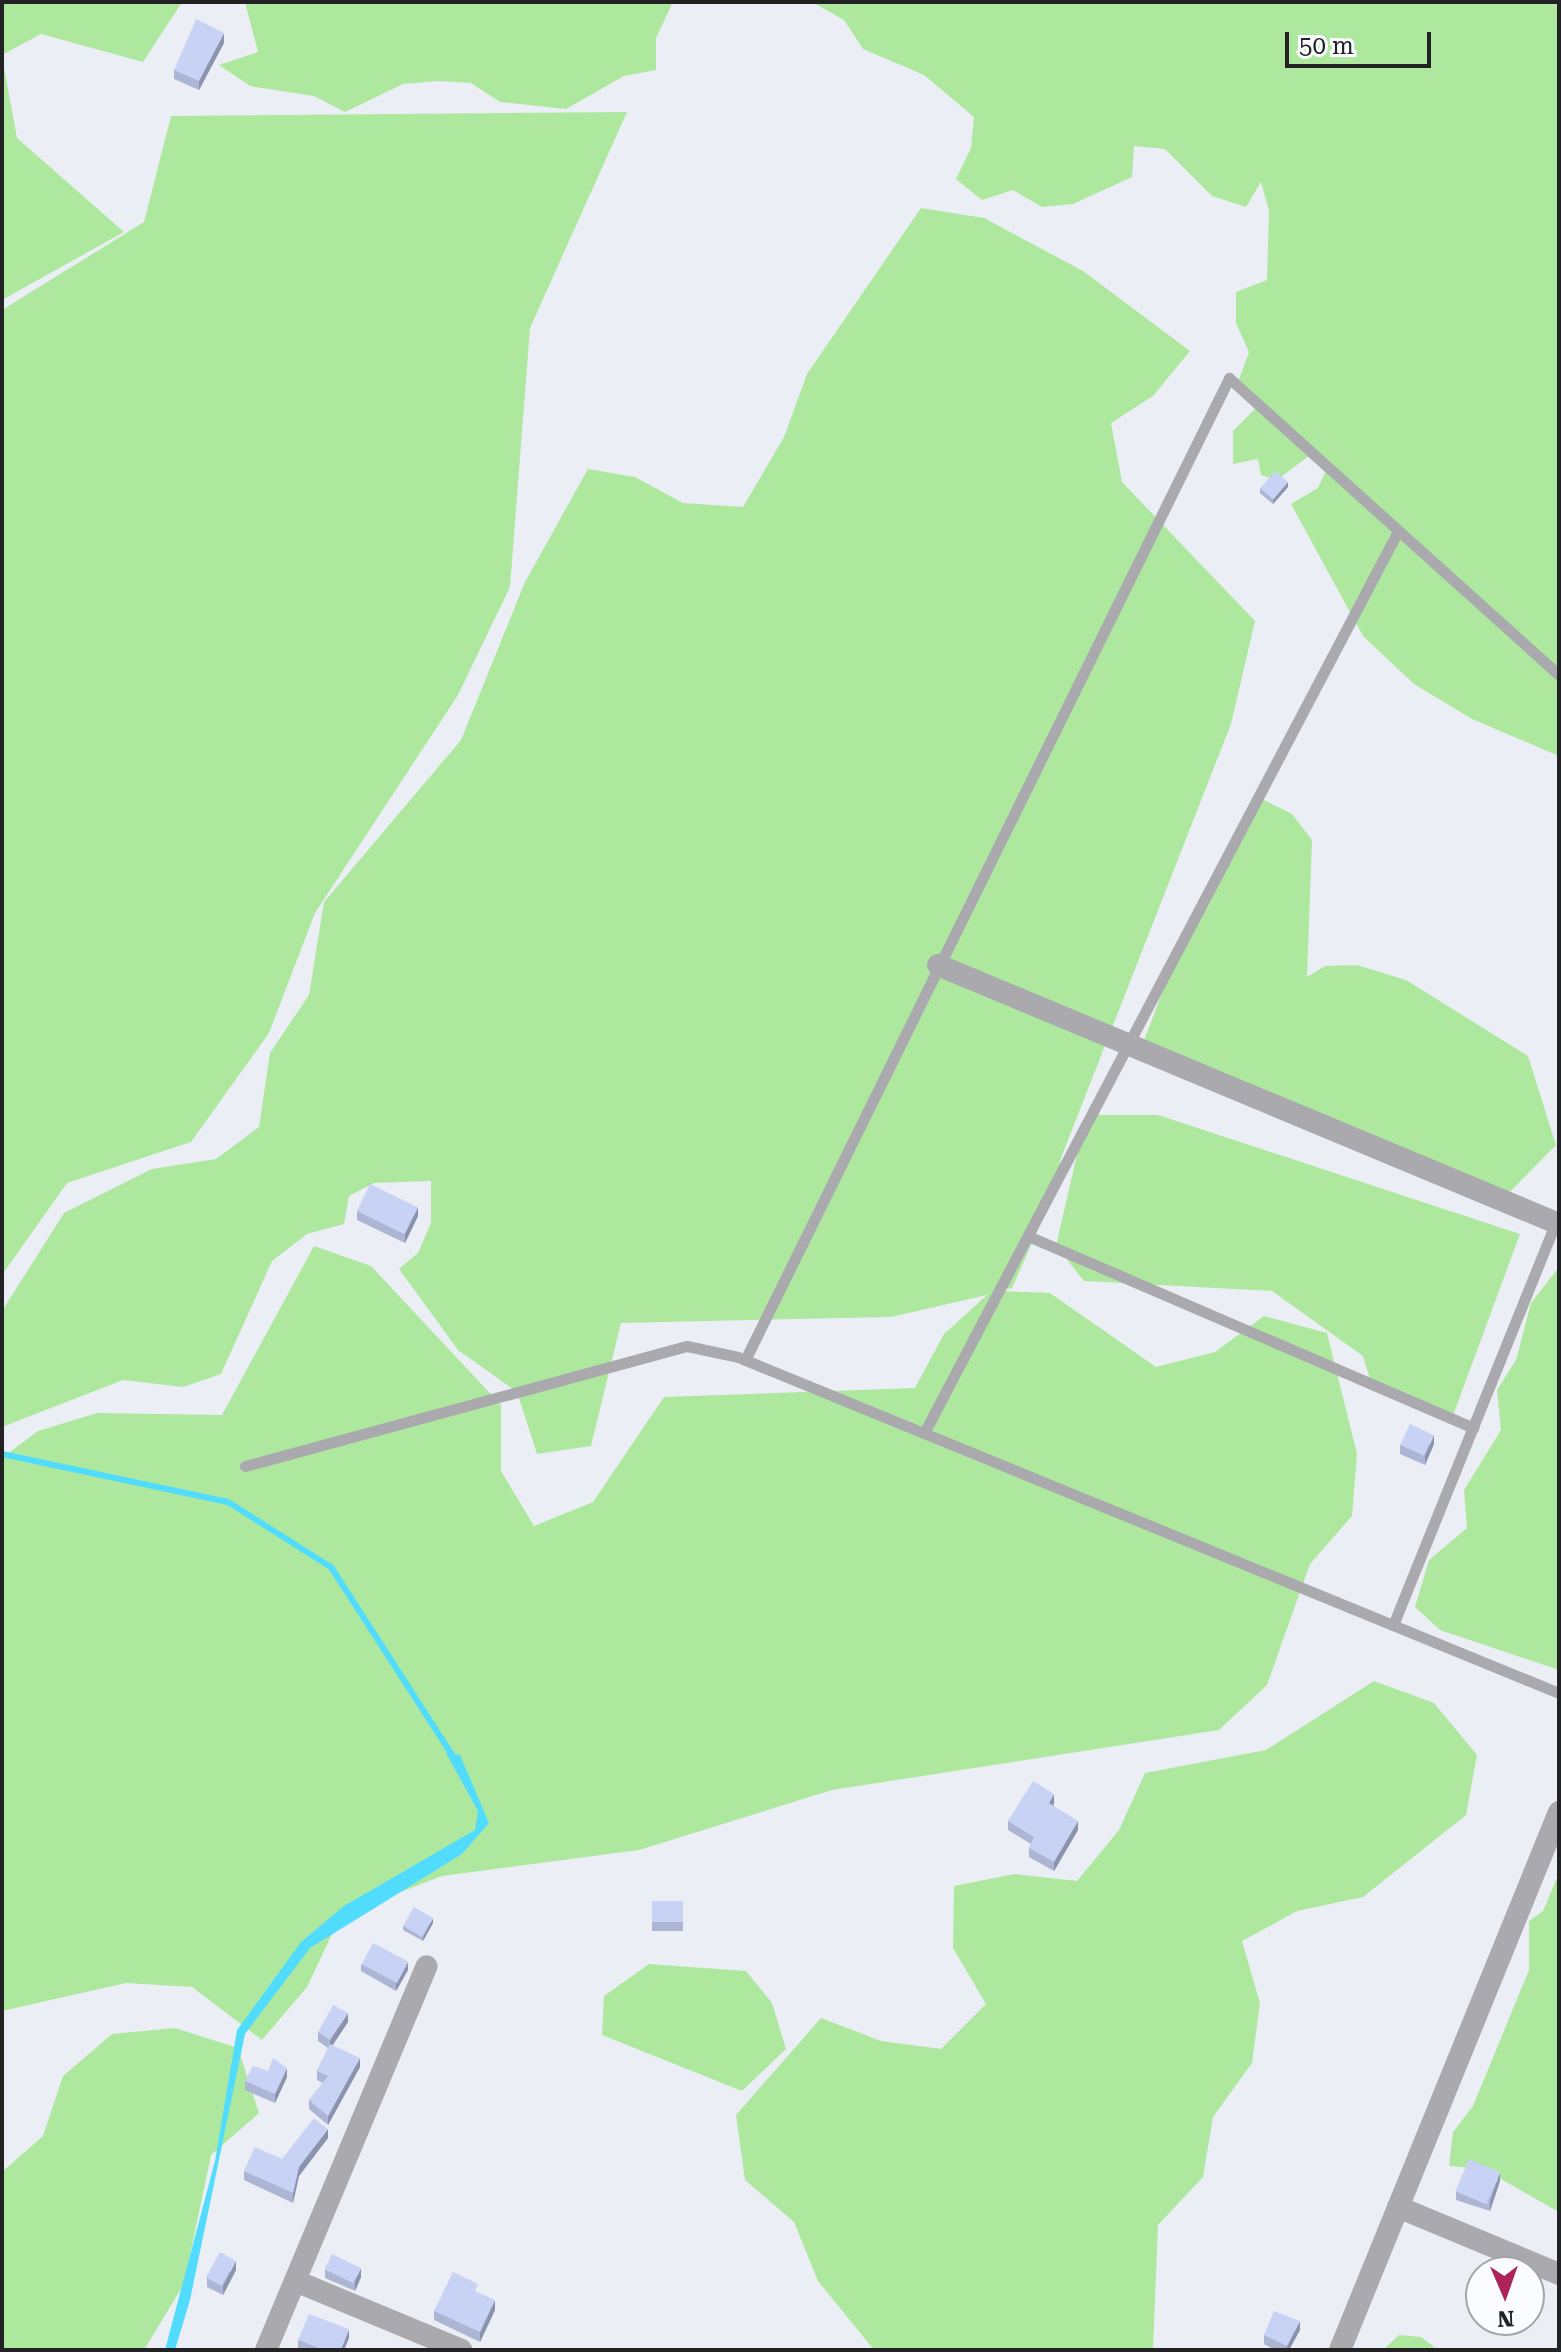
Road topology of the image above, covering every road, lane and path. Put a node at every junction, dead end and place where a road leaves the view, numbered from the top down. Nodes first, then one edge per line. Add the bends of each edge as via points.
1 (1398, 531) junction
2 (1559, 675) edge
3 (938, 965) junction
4 (1128, 1044) junction
5 (1558, 1220) edge
6 (1028, 1236) junction
7 (745, 1360) junction
8 (1473, 1428) junction
9 (924, 1433) junction
10 (245, 1466) dead end
11 (1393, 1625) junction
12 (1559, 1693) edge
13 (1559, 1812) edge
14 (427, 1966) dead end
15 (1398, 2207) junction
16 (1559, 2274) edge
17 (298, 2282) junction
18 (266, 2350) edge
19 (461, 2350) edge
20 (1340, 2350) edge

1 - 2 lane
1 - 3 lane via 1229,378
1 - 4 lane
3 - 4 street
3 - 7 lane
4 - 5 street
4 - 6 lane
5 - 8 lane
6 - 8 lane
6 - 9 lane
7 - 9 lane
7 - 10 lane via 687,1346 664,1349
8 - 11 lane
9 - 11 lane
11 - 12 lane
13 - 15 street
14 - 17 street
15 - 16 street
15 - 20 street
17 - 18 street
17 - 19 street

